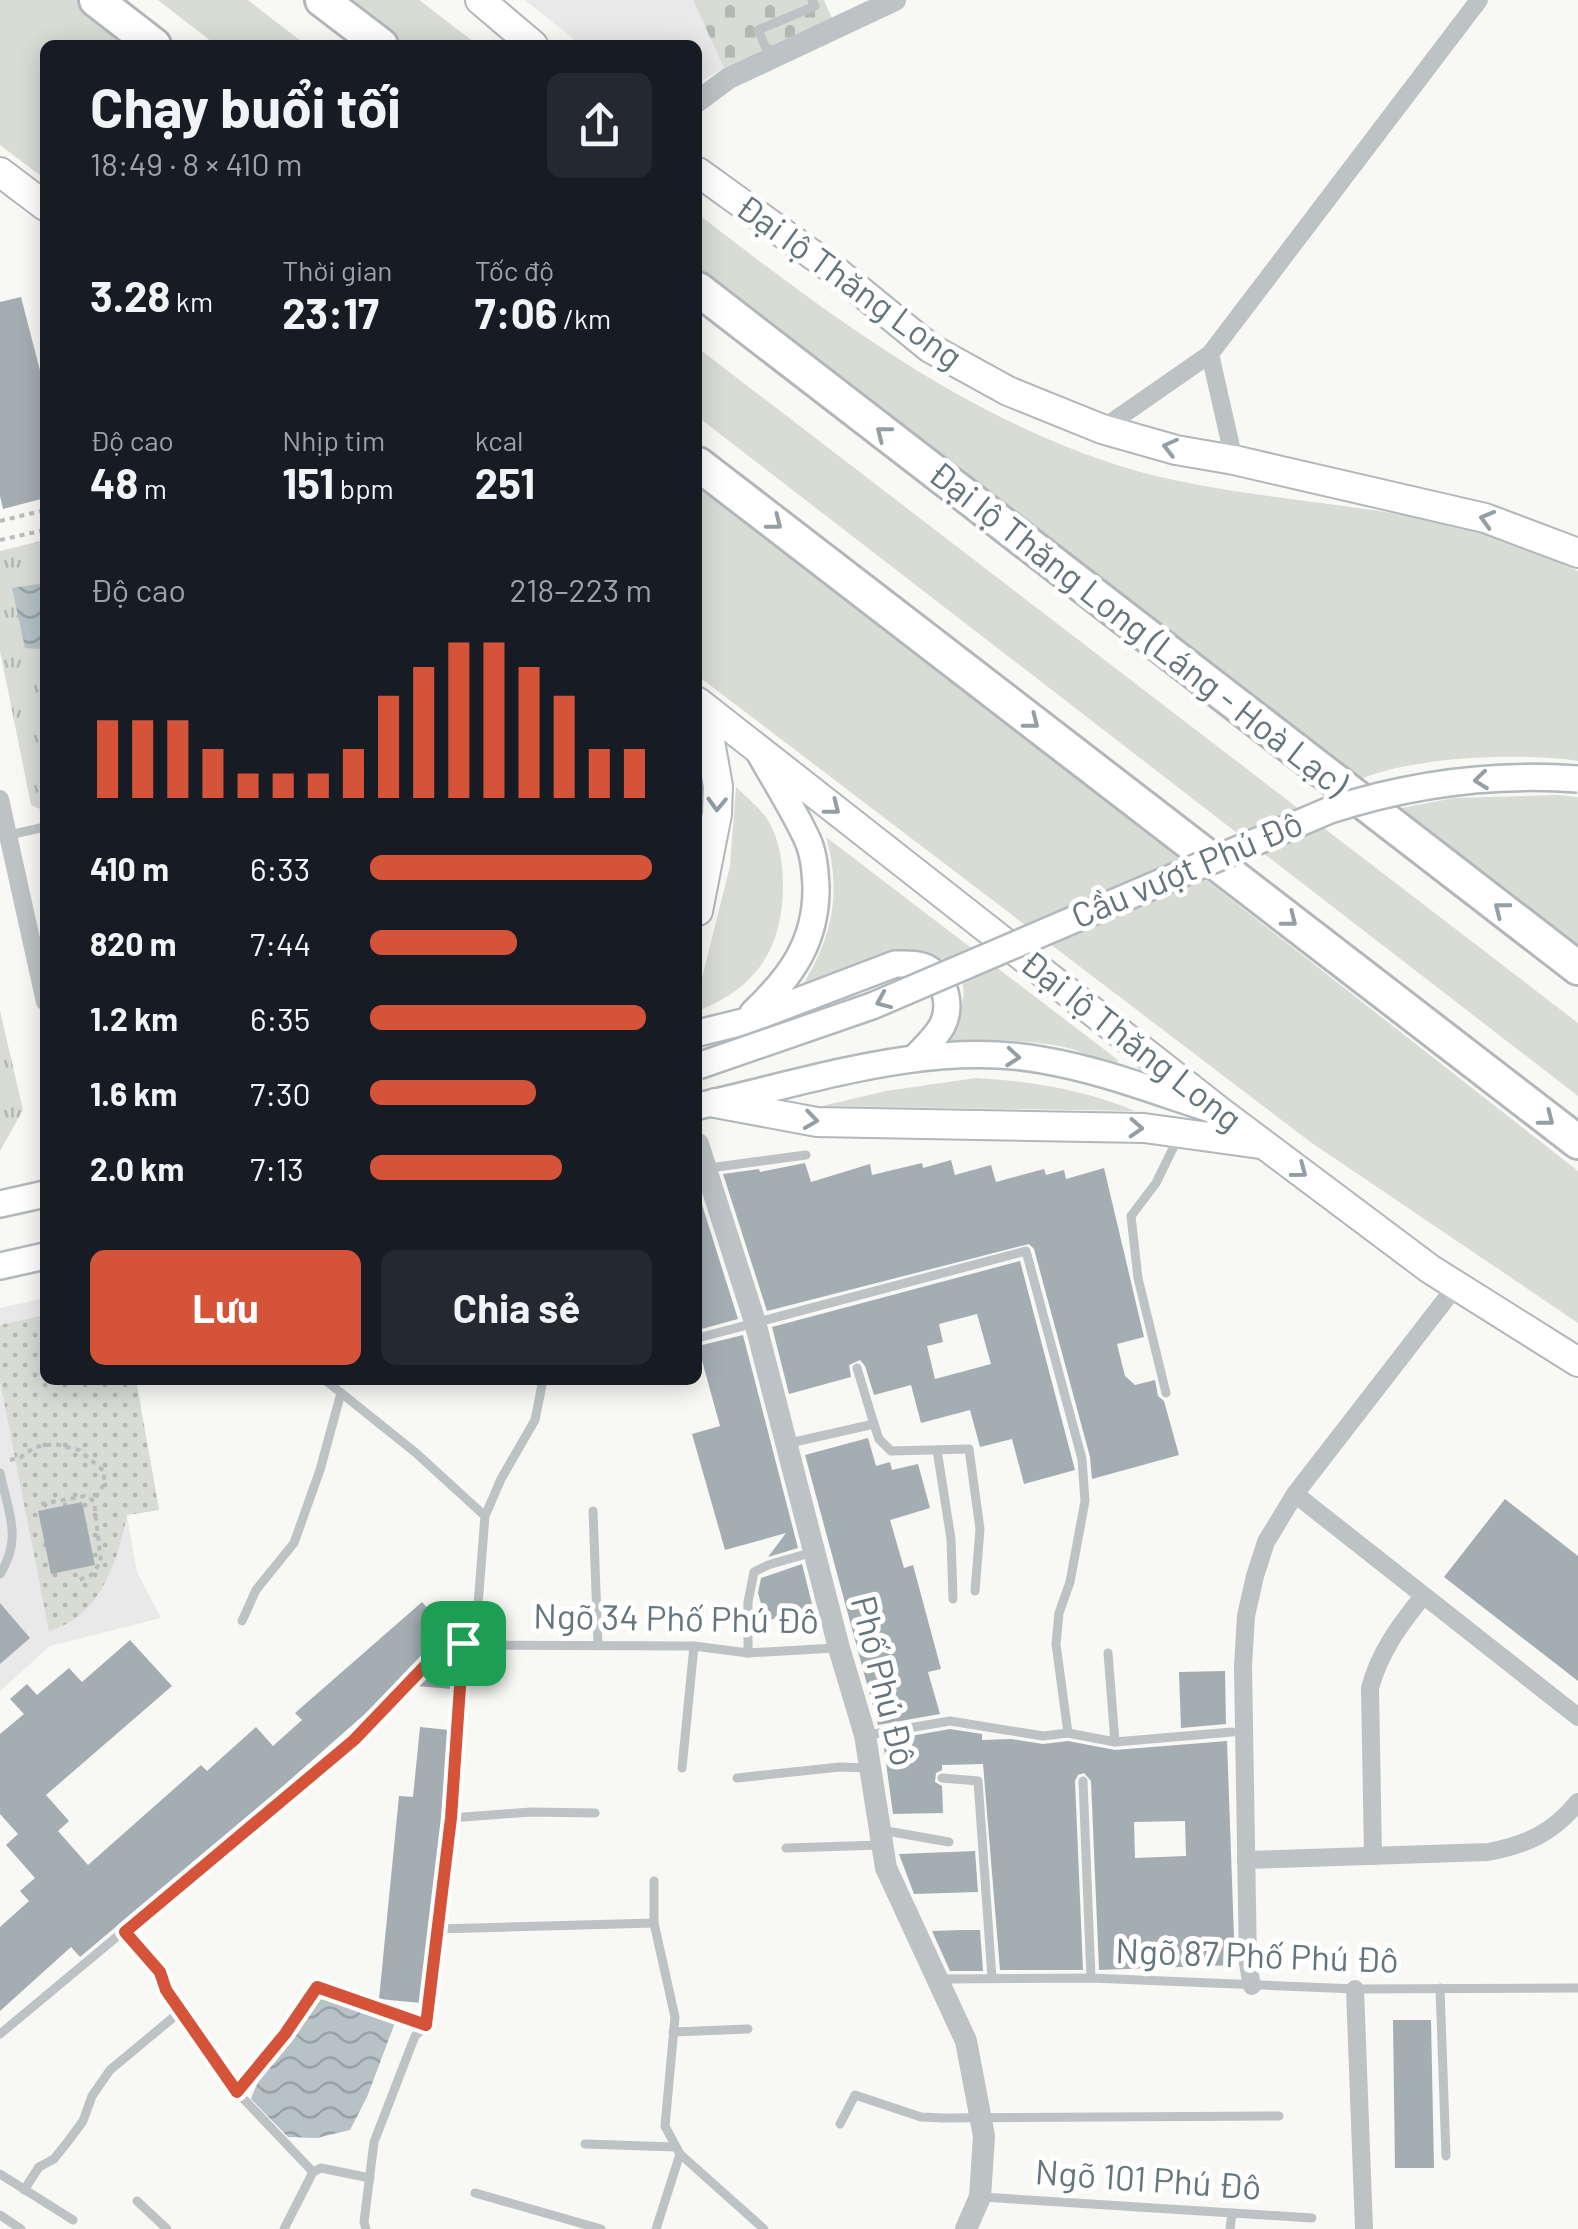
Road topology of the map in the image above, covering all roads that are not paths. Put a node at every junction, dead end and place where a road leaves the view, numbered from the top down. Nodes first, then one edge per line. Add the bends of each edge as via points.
1 (96, 0) edge
2 (322, 0) edge
3 (480, 0) edge
4 (812, 0) edge
5 (895, 0) edge
6 (1479, 0) edge
7 (148, 40) edge
8 (374, 40) edge
9 (527, 40) edge
10 (770, 57) junction
11 (702, 98) edge
12 (0, 172) edge
13 (702, 175) edge
14 (40, 202) edge
15 (702, 292) edge
16 (1210, 354) junction
17 (1102, 428) junction
18 (1234, 460) junction
19 (702, 467) edge
20 (1578, 553) edge
21 (702, 706) edge
22 (702, 710) edge
23 (757, 748) junction
24 (1578, 779) edge
25 (0, 800) edge
26 (40, 828) edge
27 (9, 835) junction
28 (702, 891) edge
29 (1578, 968) edge
30 (40, 979) edge
31 (743, 1022) junction
32 (702, 1033) edge
33 (916, 1057) junction
34 (702, 1065) edge
35 (706, 1104) edge
36 (1222, 1113) junction
37 (1181, 1131) junction
38 (1578, 1142) edge
39 (1266, 1146) junction
40 (702, 1154) edge
41 (806, 1155) dead end
42 (702, 1157) edge
43 (40, 1195) edge
44 (0, 1204) edge
45 (40, 1257) edge
46 (0, 1266) edge
47 (1456, 1286) junction
48 (755, 1322) junction
49 (702, 1337) edge
50 (1578, 1362) edge
51 (857, 1368) dead end
52 (331, 1385) edge
53 (542, 1385) edge
54 (341, 1393) junction
55 (1166, 1393) dead end
56 (874, 1424) junction
57 (787, 1444) junction
58 (937, 1450) junction
59 (0, 1473) edge
60 (1294, 1494) junction
61 (593, 1511) dead end
62 (485, 1516) junction
63 (816, 1552) junction
64 (0, 1574) edge
65 (976, 1591) dead end
66 (1423, 1596) junction
67 (953, 1599) dead end
68 (242, 1620) dead end
69 (469, 1643) junction
70 (598, 1646) junction
71 (694, 1646) junction
72 (839, 1648) junction
73 (748, 1653) junction
74 (1108, 1653) dead end
75 (1578, 1717) edge
76 (1232, 1732) dead end
77 (1068, 1733) junction
78 (866, 1735) junction
79 (1115, 1742) junction
80 (682, 1768) dead end
81 (871, 1768) junction
82 (737, 1778) dead end
83 (942, 1778) dead end
84 (1083, 1781) dead end
85 (1578, 1802) edge
86 (594, 1812) dead end
87 (451, 1818) junction
88 (879, 1837) junction
89 (950, 1842) dead end
90 (786, 1848) dead end
91 (1373, 1856) junction
92 (1246, 1860) junction
93 (654, 1881) dead end
94 (654, 1923) junction
95 (438, 1929) junction
96 (125, 1932) junction
97 (992, 1978) junction
98 (1090, 1978) junction
99 (935, 1980) junction
100 (1252, 1986) junction
101 (1440, 1988) junction
102 (1578, 1988) edge
103 (1355, 1989) junction
104 (181, 2011) junction
105 (426, 2025) junction
106 (748, 2028) dead end
107 (673, 2032) junction
108 (0, 2034) edge
109 (237, 2092) junction
110 (980, 2116) junction
111 (1279, 2116) dead end
112 (840, 2124) dead end
113 (584, 2144) dead end
114 (678, 2150) junction
115 (1446, 2156) dead end
116 (313, 2172) junction
117 (0, 2174) edge
118 (370, 2178) junction
119 (24, 2190) junction
120 (475, 2192) dead end
121 (980, 2197) junction
122 (137, 2201) dead end
123 (1232, 2213) junction
124 (0, 2214) edge
125 (1312, 2218) dead end
126 (74, 2220) dead end
127 (584, 2227) edge
128 (21, 2229) edge
129 (167, 2229) edge
130 (284, 2229) edge
131 (366, 2229) edge
132 (601, 2229) edge
133 (656, 2229) edge
134 (764, 2229) edge
135 (966, 2229) edge
136 (1230, 2229) edge
137 (1364, 2229) edge

1 - 7 highway
2 - 8 highway
3 - 9 main road
4 - 10 lane via 815,6 758,30
5 - 10 street
6 - 16 street
10 - 11 street
12 - 14 main road
13 - 17 main road, Đại lộ Thăng Long via 930,348 1008,391
29 -> 15 highway, Đại lộ Thăng Long (Láng - Hoà Lạc)
16 - 17 street
16 - 18 street
18 -> 17 main road, Đại lộ Thăng Long
20 -> 18 main road, Đại lộ Thăng Long via 1485,518
19 -> 38 highway
21 - 23 main road, Đại lộ Thăng Long
22 -> 28 main road via 718,786
23 - 31 main road via 808,841 816,898 800,959
23 -> 36 main road, Đại lộ Thăng Long
24 -> 34 main road, Cầu vượt Phú Đô, bridge via 1477,780 1353,802 872,1006
25 - 27 street
26 - 27 lane
27 - 30 street
31 - 32 main road
31 - 33 main road via 895,964 915,964 943,984 948,1004 944,1023
33 - 35 main road
33 -> 36 main road via 1039,1059
35 -> 37 main road via 817,1122
36 - 39 main road, Đại lộ Thăng Long
37 - 39 main road
37 - 55 lane via 1131,1216 1138,1278
39 -> 47 main road, Đại lộ Thăng Long
40 - 41 lane
42 - 48 street, Phố Phú Đô
43 - 44 main road
45 - 46 main road
47 - 50 main road, Đại lộ Thăng Long
47 - 60 street
48 - 49 lane
48 - 57 street, Phố Phú Đô
48 - 77 lane via 1026,1251 1082,1459 1086,1501 1056,1644
51 - 56 lane
52 - 54 lane
53 - 62 lane via 535,1420
54 - 62 lane
54 - 68 lane via 294,1543 256,1590
56 - 57 lane
56 - 58 lane via 891,1450
57 - 63 street, Phố Phú Đô
58 - 65 lane via 970,1450 980,1529
58 - 67 lane
59 - 64 lane via 14,1543
60 - 66 street
60 - 92 street via 1266,1542 1246,1616
61 - 70 lane
62 - 69 lane
63 - 72 street, Phố Phú Đô
63 - 73 lane via 754,1572
66 - 75 street
66 - 91 street via 1390,1638 1370,1688
69 - 70 lane, Ngõ 34 Phố Phú Đô
69 - 87 lane
69 - 96 lane via 446,1644 354,1740
70 - 71 lane, Ngõ 34 Phố Phú Đô
71 - 73 lane, Ngõ 34 Phố Phú Đô
71 - 80 lane
72 - 73 lane, Ngõ 34 Phố Phú Đô
72 - 78 street, Phố Phú Đô
74 - 79 lane
76 - 79 lane
77 - 78 lane via 1043,1736 950,1721
77 - 79 lane
78 - 81 street, Phố Phú Đô
81 - 82 lane
81 - 88 street, Phố Phú Đô
83 - 97 lane via 978,1781
84 - 98 lane
85 - 91 street via 1546,1834 1520,1846
86 - 87 lane
87 - 95 lane
88 - 89 lane
88 - 90 lane
88 - 99 street, Phố Phú Đô
91 - 92 street
92 - 100 street
93 - 94 lane
94 - 95 lane
94 - 107 lane
95 - 105 lane
96 - 104 lane via 160,1972
96 - 108 lane
97 - 98 lane, Ngõ 87 Phố Phú Đô
97 - 99 lane, Ngõ 87 Phố Phú Đô
98 - 100 lane, Ngõ 87 Phố Phú Đô
99 - 110 street, Phố Phú Đô via 966,2041
100 - 103 lane, Ngõ 87 Phố Phú Đô
101 - 102 lane, Ngõ 87 Phố Phú Đô
101 - 103 lane, Ngõ 87 Phố Phú Đô
101 - 115 lane
103 - 137 street
104 - 109 lane
104 - 119 lane via 110,2070 76,2131
105 - 109 lane via 317,1987
105 - 118 lane via 415,2036 374,2142
106 - 107 lane
107 - 114 lane via 665,2126
109 - 116 lane
110 - 111 lane
110 - 112 lane via 921,2116 855,2095
110 - 121 street, Phố Phú Đô
113 - 114 lane
114 - 133 lane
114 - 134 lane
116 - 118 lane
116 - 130 lane
117 - 119 lane
118 - 131 lane
119 - 126 lane
120 - 127 lane
121 - 123 lane, Ngõ 101 Phú Đô
121 - 135 street, Phố Phú Đô
122 - 129 lane
123 - 125 lane, Ngõ 101 Phú Đô
123 - 136 lane
124 - 128 lane
127 - 132 lane

